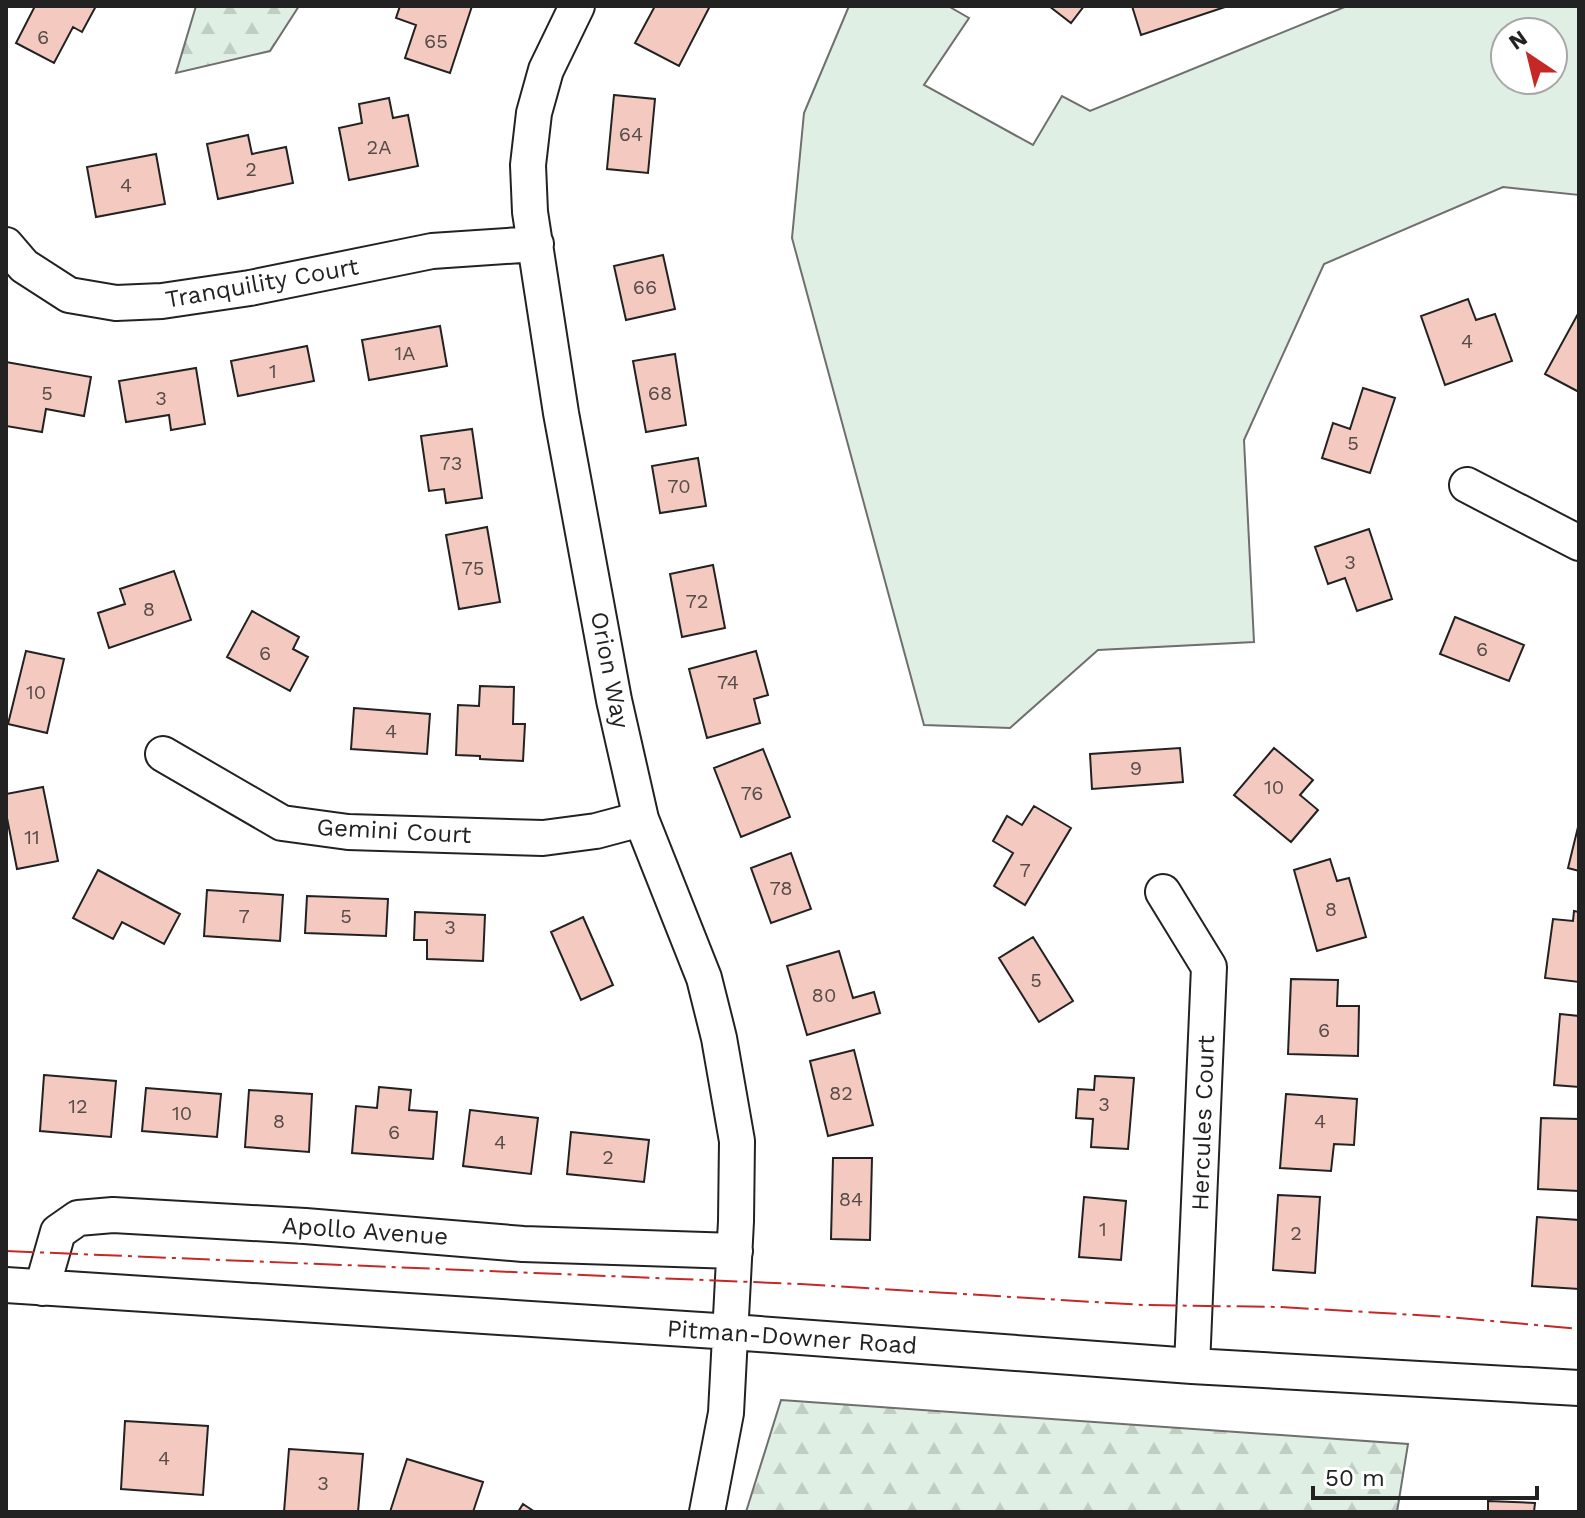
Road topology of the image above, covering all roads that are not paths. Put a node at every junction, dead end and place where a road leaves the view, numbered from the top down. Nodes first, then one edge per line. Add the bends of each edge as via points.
1 (577, 6) edge
2 (536, 244) junction
3 (6, 245) edge
4 (1467, 485) dead end
5 (1579, 543) edge
6 (163, 754) dead end
7 (641, 819) junction
8 (1163, 892) dead end
9 (735, 1251) junction
10 (6, 1285) edge
11 (42, 1288) junction
12 (732, 1332) junction
13 (1192, 1366) junction
14 (1579, 1388) edge
15 (707, 1512) edge

1 - 2 street, Orion Way via 546,70 534,113 528,165
2 - 3 street, Tranquility Court via 432,251 250,288 116,303 69,295 24,266
2 - 7 street, Orion Way via 561,413
4 - 5 street
6 - 7 street, Gemini Court via 282,823 348,832 543,838
7 - 9 street, Orion Way via 704,978 719,1038 737,1141
8 - 13 street, Hercules Court via 1209,967
9 - 11 street, Apollo Avenue via 523,1244 113,1215 78,1218 58,1232
9 - 12 street, Orion Way
10 - 11 street, Pitman-Downer Road
11 - 12 street, Pitman-Downer Road
12 - 13 street, Pitman-Downer Road
12 - 15 street, Orion Way via 726,1413
13 - 14 street, Pitman-Downer Road

